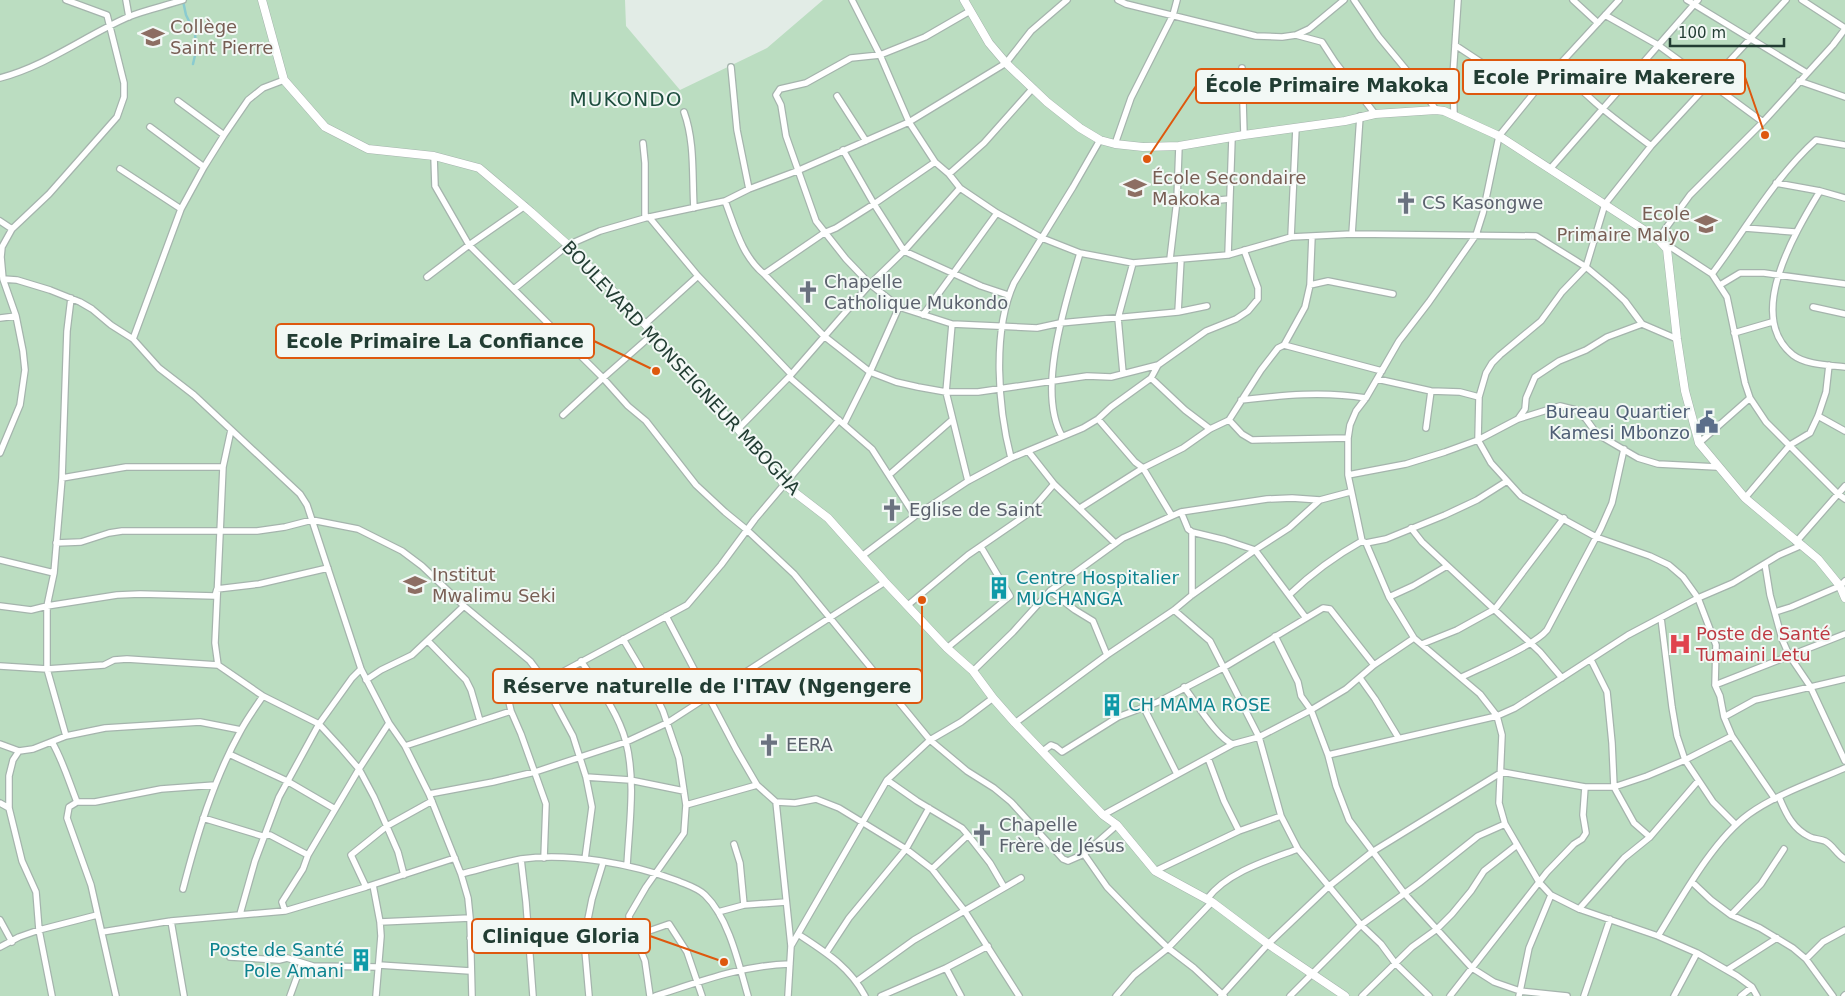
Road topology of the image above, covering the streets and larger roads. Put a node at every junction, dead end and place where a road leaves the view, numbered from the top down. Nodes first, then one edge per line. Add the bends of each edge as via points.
1 (66, 0) edge
2 (126, 0) edge
3 (183, 0) edge
4 (262, 0) edge
5 (852, 0) edge
6 (964, 0) edge
7 (1066, 0) edge
8 (1118, 0) edge
9 (1177, 0) edge
10 (1344, 0) edge
11 (1354, 0) edge
12 (1458, 0) edge
13 (1573, 0) edge
14 (1619, 0) edge
15 (1687, 0) edge
16 (1786, 0) edge
17 (1802, 0) edge
18 (1696, 2) edge
19 (970, 11) junction
20 (1605, 14) junction
21 (1173, 15) junction
22 (129, 17) junction
23 (1598, 23) junction
24 (111, 26) junction
25 (1845, 28) edge
26 (1296, 35) junction
27 (1751, 38) junction
28 (1455, 45) junction
29 (1658, 45) junction
30 (880, 55) junction
31 (1006, 63) junction
32 (1559, 64) junction
33 (731, 67) dead end
34 (1242, 68) dead end
35 (1807, 73) junction
36 (0, 78) edge
37 (284, 80) junction
38 (1800, 81) junction
39 (1710, 83) junction
40 (1033, 88) junction
41 (1537, 88) junction
42 (837, 96) dead end
43 (1845, 98) edge
44 (178, 101) dead end
45 (1436, 110) junction
46 (1602, 110) junction
47 (684, 112) dead end
48 (1375, 114) junction
49 (1454, 115) junction
50 (1360, 116) junction
51 (909, 122) junction
52 (1763, 122) junction
53 (150, 127) dead end
54 (1296, 128) junction
55 (224, 135) junction
56 (1244, 135) junction
57 (1499, 136) junction
58 (1232, 138) junction
59 (1100, 140) junction
60 (866, 141) junction
61 (643, 143) dead end
62 (1115, 144) junction
63 (1845, 145) edge
64 (1179, 146) junction
65 (1651, 146) junction
66 (843, 150) junction
67 (434, 156) junction
68 (935, 162) junction
69 (204, 167) junction
70 (1550, 169) junction
71 (120, 170) dead end
72 (797, 171) junction
73 (949, 174) junction
74 (1776, 183) junction
75 (960, 188) junction
76 (748, 189) junction
77 (1820, 191) junction
78 (1845, 198) edge
79 (1229, 199) junction
80 (1177, 200) junction
81 (725, 201) junction
82 (874, 204) junction
83 (1605, 204) junction
84 (525, 206) junction
85 (694, 208) junction
86 (181, 209) junction
87 (997, 213) junction
88 (647, 217) junction
89 (0, 221) edge
90 (1745, 228) junction
91 (12, 229) junction
92 (1795, 232) junction
93 (824, 233) junction
94 (1352, 234) junction
95 (1476, 235) junction
96 (1312, 236) junction
97 (1291, 237) junction
98 (1042, 238) junction
99 (1661, 241) junction
100 (469, 245) junction
101 (568, 245) junction
102 (1244, 250) junction
103 (904, 251) junction
104 (1080, 254) junction
105 (1228, 255) junction
106 (1170, 259) junction
107 (1181, 260) junction
108 (1133, 263) junction
109 (1586, 267) junction
110 (764, 274) junction
111 (954, 274) junction
112 (1712, 274) junction
113 (1779, 275) junction
114 (698, 276) junction
115 (427, 278) dead end
116 (2, 279) junction
117 (870, 284) junction
118 (1845, 284) edge
119 (1310, 285) junction
120 (1720, 285) junction
121 (514, 289) junction
122 (1393, 294) dead end
123 (1008, 295) junction
124 (71, 298) junction
125 (1207, 306) dead end
126 (900, 307) junction
127 (1813, 307) dead end
128 (1178, 312) junction
129 (1845, 314) edge
130 (923, 315) junction
131 (16, 316) junction
132 (0, 318) edge
133 (1118, 318) junction
134 (1772, 322) junction
135 (1060, 323) junction
136 (645, 324) junction
137 (952, 324) junction
138 (1642, 324) junction
139 (1001, 326) junction
140 (1734, 333) junction
141 (654, 334) junction
142 (824, 336) junction
143 (133, 339) junction
144 (1677, 339) junction
145 (1284, 344) junction
146 (1158, 365) junction
147 (1829, 365) junction
148 (1845, 367) edge
149 (1382, 371) junction
150 (870, 372) junction
151 (1123, 373) junction
152 (790, 376) junction
153 (602, 378) junction
154 (1151, 378) junction
155 (1377, 379) junction
156 (1052, 381) junction
157 (1000, 389) junction
158 (1431, 391) junction
159 (946, 392) junction
160 (1479, 397) junction
161 (1366, 398) junction
162 (1750, 398) junction
163 (1241, 400) junction
164 (564, 415) dead end
165 (1818, 416) junction
166 (1518, 419) junction
167 (952, 420) junction
168 (1098, 420) junction
169 (1229, 420) junction
170 (841, 422) junction
171 (1426, 428) dead end
172 (738, 429) junction
173 (1210, 429) junction
174 (231, 430) junction
175 (1845, 431) edge
176 (1062, 436) junction
177 (1348, 438) junction
178 (1478, 440) junction
179 (1699, 443) junction
180 (1790, 444) junction
181 (1624, 449) junction
182 (1028, 451) junction
183 (0, 453) edge
184 (1011, 458) junction
185 (223, 467) junction
186 (1717, 467) junction
187 (1143, 468) junction
188 (889, 475) junction
189 (1348, 475) junction
190 (62, 478) junction
191 (1507, 481) junction
192 (968, 482) junction
193 (1054, 484) junction
194 (785, 485) junction
195 (1845, 486) edge
196 (1350, 492) junction
197 (1838, 494) junction
198 (1745, 498) junction
199 (1845, 499) edge
200 (1320, 500) junction
201 (1080, 508) junction
202 (1181, 512) junction
203 (915, 516) junction
204 (1172, 516) junction
205 (1564, 518) junction
206 (312, 520) junction
207 (1412, 528) junction
208 (747, 530) junction
209 (221, 532) junction
210 (1192, 532) junction
211 (1596, 537) junction
212 (56, 542) junction
213 (1364, 542) junction
214 (1115, 543) junction
215 (1799, 543) junction
216 (981, 547) junction
217 (1255, 550) junction
218 (862, 556) junction
219 (0, 560) edge
220 (1765, 564) junction
221 (1446, 566) junction
222 (328, 568) junction
223 (54, 572) junction
224 (885, 582) junction
225 (1842, 584) edge
226 (217, 589) junction
227 (1050, 591) junction
228 (1192, 595) junction
229 (1289, 595) junction
230 (1389, 597) junction
231 (1698, 598) junction
232 (1845, 598) edge
233 (908, 605) junction
234 (0, 606) edge
235 (47, 606) junction
236 (464, 606) junction
237 (1495, 609) junction
238 (1174, 610) junction
239 (1775, 612) junction
240 (666, 616) junction
241 (828, 617) junction
242 (1306, 618) junction
243 (1661, 618) junction
244 (1845, 634) edge
245 (1275, 636) junction
246 (1414, 638) junction
247 (622, 639) junction
248 (428, 641) junction
249 (1531, 643) junction
250 (1422, 644) junction
251 (947, 648) junction
252 (1107, 655) junction
253 (1789, 655) junction
254 (1591, 660) junction
255 (581, 661) junction
256 (218, 665) junction
257 (1374, 665) junction
258 (0, 666) edge
259 (1223, 668) junction
260 (361, 669) junction
261 (47, 670) junction
262 (973, 671) junction
263 (1462, 676) junction
264 (1360, 678) junction
265 (1562, 678) junction
266 (1845, 679) edge
267 (366, 680) junction
268 (544, 682) junction
269 (1715, 685) junction
270 (1810, 686) junction
271 (1184, 687) junction
272 (263, 696) junction
273 (709, 696) junction
274 (993, 698) junction
275 (1144, 708) junction
276 (1311, 710) junction
277 (511, 711) junction
278 (1497, 716) junction
279 (1724, 717) junction
280 (480, 721) junction
281 (389, 723) junction
282 (667, 723) junction
283 (1016, 723) junction
284 (319, 724) junction
285 (241, 730) junction
286 (66, 736) junction
287 (1732, 736) junction
288 (1259, 737) junction
289 (1398, 737) junction
290 (930, 740) junction
291 (52, 742) junction
292 (626, 742) junction
293 (0, 744) edge
294 (1233, 744) junction
295 (405, 746) junction
296 (19, 751) junction
297 (1042, 751) junction
298 (229, 754) junction
299 (1328, 755) junction
300 (580, 758) junction
301 (1208, 758) junction
302 (1685, 760) junction
303 (1845, 761) edge
304 (1845, 768) edge
305 (359, 769) junction
306 (534, 772) junction
307 (1502, 772) junction
308 (1177, 774) junction
309 (586, 777) junction
310 (630, 780) junction
311 (887, 780) junction
312 (287, 781) junction
313 (1698, 781) junction
314 (215, 784) junction
315 (757, 785) junction
316 (1585, 787) junction
317 (1614, 787) junction
318 (684, 791) junction
319 (430, 794) junction
320 (1777, 798) junction
321 (432, 801) junction
322 (77, 802) junction
323 (776, 802) junction
324 (0, 803) edge
325 (686, 805) junction
326 (9, 808) junction
327 (929, 808) junction
328 (335, 809) junction
329 (1103, 815) junction
330 (1281, 816) junction
331 (203, 818) junction
332 (863, 823) junction
333 (1505, 824) junction
334 (1117, 825) junction
335 (1736, 825) junction
336 (387, 826) junction
337 (1239, 831) junction
338 (968, 835) junction
339 (266, 836) junction
340 (1650, 837) junction
341 (734, 844) dead end
342 (1517, 845) junction
343 (906, 849) junction
344 (1298, 849) junction
345 (1784, 849) dead end
346 (1372, 852) junction
347 (1084, 854) junction
348 (308, 855) junction
349 (455, 858) junction
350 (544, 858) junction
351 (1845, 859) edge
352 (521, 860) junction
353 (586, 860) junction
354 (603, 863) junction
355 (627, 866) junction
356 (932, 869) junction
357 (1155, 871) junction
358 (655, 873) junction
359 (462, 874) junction
360 (404, 875) junction
361 (1021, 878) dead end
362 (1539, 882) junction
363 (1692, 882) junction
364 (370, 886) junction
365 (1004, 887) junction
366 (1328, 887) junction
367 (183, 889) dead end
368 (1404, 893) junction
369 (1550, 895) junction
370 (1209, 900) junction
371 (786, 902) junction
372 (744, 905) junction
373 (964, 910) junction
374 (1579, 910) junction
375 (285, 911) junction
376 (718, 912) junction
377 (240, 914) junction
378 (97, 915) junction
379 (1731, 915) junction
380 (470, 918) junction
381 (1610, 919) junction
382 (0, 920) edge
383 (171, 920) junction
384 (380, 922) junction
385 (1360, 925) junction
386 (1437, 929) junction
387 (39, 930) junction
388 (1845, 930) edge
389 (102, 932) junction
390 (634, 932) junction
391 (798, 934) junction
392 (1658, 936) junction
393 (470, 938) junction
394 (1777, 938) junction
395 (584, 939) junction
396 (530, 940) junction
397 (12, 942) junction
398 (1268, 944) junction
399 (791, 946) junction
400 (988, 946) junction
401 (0, 947) edge
402 (1168, 948) junction
403 (826, 953) junction
404 (1697, 953) junction
405 (230, 957) dead end
406 (1806, 959) junction
407 (302, 963) junction
408 (1395, 963) junction
409 (790, 964) junction
410 (379, 966) junction
411 (946, 968) junction
412 (1472, 968) junction
413 (740, 970) junction
414 (1727, 970) junction
415 (470, 971) junction
416 (1312, 973) junction
417 (857, 981) junction
418 (698, 982) junction
419 (1752, 987) junction
420 (1519, 993) edge
421 (51, 996) edge
422 (116, 996) edge
423 (184, 996) edge
424 (290, 996) edge
425 (376, 996) edge
426 (472, 996) edge
427 (534, 996) edge
428 (589, 996) edge
429 (650, 996) edge
430 (655, 996) edge
431 (702, 996) edge
432 (748, 996) edge
433 (788, 996) edge
434 (865, 996) edge
435 (881, 996) edge
436 (961, 996) edge
437 (1019, 996) edge
438 (1116, 996) edge
439 (1222, 996) edge
440 (1290, 996) edge
441 (1345, 996) edge
442 (1362, 996) edge
443 (1429, 996) edge
444 (1450, 996) edge
445 (1567, 996) edge
446 (1584, 996) edge
447 (1674, 996) edge
448 (1741, 996) edge
449 (1757, 996) edge
450 (1833, 996) edge

1 - 24 street via 107,15
2 - 22 street
3 - 22 street
4 - 37 street, BOULEVARD MONSEIGNEUR MBOGHA
5 - 30 street
6 - 19 street
7 - 31 street via 1031,31
8 - 21 street
9 - 21 street
10 - 26 street via 1308,30
11 - 45 street
12 - 28 street
13 - 23 street
14 - 20 street
15 - 18 street
16 - 27 street
17 - 25 street
18 - 27 street
18 - 29 street
19 - 30 street via 925,37
19 - 31 street
20 - 23 street
20 - 29 street
21 - 26 street via 1256,36
21 - 62 street via 1131,98
22 - 24 street
23 - 32 street
24 - 36 street via 42,62
24 - 91 street via 124,83 124,97 117,117 49,194
25 - 35 street
26 - 48 street via 1322,42
27 - 35 street
27 - 39 street
28 - 41 street via 1502,76
28 - 49 street
29 - 39 street
29 - 46 street
30 - 51 street
30 - 72 street via 852,58 806,83 780,89 776,95
31 - 40 street
31 - 51 street
32 - 41 street
32 - 46 street via 1570,80
33 - 76 street via 737,130
34 - 56 street
35 - 38 street
37 - 55 street via 263,88 248,100
37 - 67 street, BOULEVARD MONSEIGNEUR MBOGHA via 325,127 368,149
38 - 43 street
38 - 52 street
39 - 52 street
39 - 65 street
40 - 59 street via 1080,128
40 - 73 street via 984,143
41 - 57 street
42 - 60 street
44 - 55 street
45 - 48 street
45 - 49 street
46 - 65 street
46 - 70 street
47 - 85 street via 689,127
48 - 50 street
49 - 57 street
50 - 54 street
50 - 94 street
51 - 60 street
51 - 68 street
52 - 99 street via 1690,196
53 - 69 street
54 - 56 street
54 - 97 street
55 - 69 street
56 - 58 street
57 - 70 street
57 - 95 street
58 - 64 street
58 - 79 street
59 - 62 street
59 - 98 street
60 - 66 street
61 - 88 street
62 - 64 street
63 - 74 street via 1816,140
64 - 80 street
65 - 83 street
66 - 72 street
66 - 82 street
67 - 84 street, BOULEVARD MONSEIGNEUR MBOGHA via 479,168
67 - 100 street via 435,186
68 - 73 street
68 - 82 street
69 - 86 street
70 - 83 street
71 - 86 street
72 - 76 street
72 - 93 street via 816,221
73 - 75 street
74 - 77 street
74 - 90 street
75 - 87 street
75 - 103 street
76 - 81 street
77 - 78 street
77 - 92 street
79 - 80 street
79 - 105 street
80 - 106 street
81 - 85 street
81 - 110 street via 747,255
82 - 93 street
82 - 103 street
83 - 99 street
83 - 109 street
84 - 100 street
84 - 101 street, BOULEVARD MONSEIGNEUR MBOGHA
85 - 88 street
86 - 143 street
87 - 98 street
87 - 111 street
88 - 101 street via 600,231
88 - 114 street
89 - 91 street
90 - 92 street
90 - 112 street
91 - 116 street via 2,247
92 - 113 street
93 - 110 street
93 - 117 street
94 - 95 street
94 - 96 street
95 - 109 street via 1536,236
95 - 149 street via 1399,341
96 - 97 street
96 - 119 street
97 - 102 street
98 - 104 street
98 - 123 street
99 - 112 street
99 - 144 street via 1669,260
100 - 115 street
100 - 121 street
101 - 121 street
101 - 136 street, BOULEVARD MONSEIGNEUR MBOGHA
102 - 105 street
102 - 146 street via 1258,288 1256,303 1236,319 1206,331
103 - 111 street
103 - 117 street
104 - 108 street
104 - 135 street
105 - 107 street
106 - 107 street
106 - 108 street
107 - 128 street
108 - 133 street
109 - 138 street via 1625,301
109 - 160 street via 1541,321 1492,363
110 - 142 street
111 - 123 street
111 - 130 street
112 - 120 street
113 - 118 street
113 - 120 street via 1740,273
113 - 134 street
114 - 136 street
114 - 152 street
116 - 124 street via 16,280
116 - 131 street
117 - 126 street
117 - 142 street
119 - 122 street via 1328,281
119 - 145 street via 1305,307
120 - 140 street via 1728,297
121 - 153 street
123 - 139 street
124 - 143 street
124 - 190 street
125 - 128 street
126 - 130 street
126 - 150 street
127 - 129 street
128 - 133 street
130 - 137 street
131 - 132 street
131 - 183 street via 23,351 24,380 20,405
133 - 135 street
133 - 151 street
134 - 140 street
134 - 147 street via 1779,340 1794,356
135 - 139 street via 1037,328
135 - 156 street
136 - 141 street, BOULEVARD MONSEIGNEUR MBOGHA
137 - 139 street
137 - 159 street
138 - 144 street
138 - 166 street via 1607,337 1535,377 1525,409
139 - 157 street
140 - 162 street
141 - 153 street
141 - 172 street, BOULEVARD MONSEIGNEUR MBOGHA
142 - 150 street
142 - 152 street
143 - 174 street via 159,368
144 - 179 street via 1685,392
145 - 149 street
145 - 163 street
146 - 151 street
146 - 154 street
147 - 148 street
147 - 165 street
149 - 155 street
150 - 159 street via 896,382
150 - 170 street
151 - 156 street via 1111,377 1087,376
152 - 170 street
152 - 172 street
153 - 164 street
153 - 208 street via 646,421 696,485
154 - 168 street
154 - 173 street
155 - 158 street
155 - 161 street
156 - 157 street
156 - 176 street via 1056,427
157 - 159 street
157 - 184 street via 1004,431
158 - 160 street via 1460,392
158 - 171 street
159 - 167 street
160 - 178 street
161 - 163 street via 1328,393
161 - 177 street via 1356,411
162 - 179 street
162 - 180 street via 1766,422
163 - 169 street
165 - 175 street
165 - 180 street via 1810,433
166 - 178 street
166 - 181 street via 1560,406 1576,410 1597,434
167 - 188 street
167 - 192 street
168 - 176 street
168 - 187 street
169 - 173 street
169 - 177 street via 1252,440
170 - 188 street via 872,449
170 - 194 street
172 - 194 street, BOULEVARD MONSEIGNEUR MBOGHA
173 - 187 street via 1183,448
174 - 185 street
174 - 206 street via 300,494
176 - 182 street
177 - 189 street
178 - 189 street via 1406,464
178 - 191 street via 1491,464
179 - 186 street
180 - 197 street
180 - 198 street
181 - 186 street via 1638,458 1658,464
181 - 211 street via 1612,503
182 - 184 street
182 - 193 street
184 - 192 street
185 - 190 street via 126,467
185 - 209 street
186 - 198 street
187 - 201 street
187 - 204 street
188 - 203 street
189 - 196 street
190 - 212 street
191 - 205 street via 1521,496
191 - 207 street via 1477,500
192 - 203 street
193 - 201 street
193 - 216 street via 1029,513
194 - 208 street
194 - 218 street, BOULEVARD MONSEIGNEUR MBOGHA via 828,518
195 - 197 street
196 - 200 street
196 - 213 street
197 - 199 street
197 - 215 street
198 - 215 street
200 - 202 street via 1267,499
200 - 217 street via 1289,528
201 - 214 street
202 - 204 street
202 - 210 street
203 - 218 street
204 - 214 street
205 - 211 street
205 - 237 street
206 - 209 street via 257,531
206 - 222 street
206 - 236 street via 358,528 402,551
207 - 213 street via 1386,539
207 - 221 street
208 - 240 street via 687,605
208 - 241 street via 794,574
209 - 212 street via 122,531 81,542
209 - 226 street
210 - 217 street
210 - 228 street
211 - 231 street via 1669,565 1683,577
211 - 249 street via 1547,630
212 - 223 street
213 - 229 street via 1340,554
213 - 230 street
214 - 227 street
215 - 220 street
215 - 225 street
216 - 233 street
216 - 251 street via 1010,596
217 - 228 street
217 - 229 street
218 - 224 street, BOULEVARD MONSEIGNEUR MBOGHA
219 - 223 street
220 - 231 street
220 - 239 street
221 - 230 street
221 - 237 street
222 - 226 street via 259,584
222 - 260 street
223 - 235 street
224 - 233 street, BOULEVARD MONSEIGNEUR MBOGHA
224 - 241 street
225 - 232 street
225 - 239 street
226 - 235 street via 215,596 116,595
226 - 256 street via 215,644
227 - 252 street via 1094,621
227 - 262 street
228 - 238 street
229 - 242 street
230 - 246 street
231 - 243 street
231 - 269 street via 1716,644
233 - 251 street, BOULEVARD MONSEIGNEUR MBOGHA
234 - 235 street via 31,610
235 - 261 street
236 - 248 street
236 - 268 street via 530,661
237 - 249 street
237 - 250 street
238 - 252 street
238 - 259 street via 1210,642
239 - 253 street
240 - 247 street
240 - 273 street
241 - 273 street
241 - 290 street
242 - 245 street
242 - 257 street via 1323,608 1330,609
243 - 254 street
243 - 302 street via 1672,707
244 - 253 street
245 - 259 street
245 - 276 street via 1298,682 1301,696
246 - 250 street
246 - 257 street
247 - 255 street
247 - 282 street via 651,686
248 - 267 street via 412,655
248 - 280 street via 466,680
249 - 263 street
249 - 265 street
250 - 263 street
251 - 262 street, BOULEVARD MONSEIGNEUR MBOGHA
252 - 283 street
253 - 269 street
253 - 270 street
254 - 265 street
254 - 317 street via 1607,692
255 - 268 street
255 - 292 street via 601,689
256 - 261 street via 127,659 104,665
256 - 272 street
257 - 264 street
258 - 261 street
259 - 271 street
259 - 288 street
260 - 267 street
260 - 284 street
261 - 286 street
262 - 274 street, BOULEVARD MONSEIGNEUR MBOGHA
263 - 278 street
264 - 276 street
264 - 289 street
265 - 278 street
266 - 270 street
267 - 281 street
268 - 277 street via 512,698 509,702
268 - 300 street via 573,736
269 - 279 street
270 - 279 street via 1755,700
270 - 303 street
271 - 275 street
271 - 294 street via 1214,728
272 - 284 street
272 - 285 street
273 - 282 street
273 - 315 street
274 - 283 street, BOULEVARD MONSEIGNEUR MBOGHA
274 - 290 street
275 - 297 street via 1118,717 1062,752 1051,745
275 - 308 street
276 - 288 street
276 - 299 street
277 - 280 street
277 - 306 street
278 - 289 street
278 - 307 street via 1502,735
279 - 287 street
280 - 295 street
281 - 295 street
281 - 305 street
282 - 292 street
282 - 318 street via 679,758
283 - 297 street, BOULEVARD MONSEIGNEUR MBOGHA
284 - 305 street
284 - 312 street
285 - 286 street via 200,722 105,728
285 - 298 street
286 - 291 street
287 - 302 street
287 - 320 street
288 - 294 street
288 - 330 street
289 - 299 street
290 - 311 street
290 - 347 street via 967,772 1011,802 1064,859 1068,861
291 - 296 street
291 - 322 street
292 - 300 street
292 - 310 street
293 - 296 street
294 - 301 street
295 - 319 street
296 - 326 street via 9,776
297 - 329 street, BOULEVARD MONSEIGNEUR MBOGHA
298 - 312 street
298 - 314 street
299 - 346 street via 1350,820
300 - 306 street
300 - 309 street
301 - 308 street
301 - 337 street
302 - 313 street
302 - 317 street
304 - 320 street
305 - 328 street
305 - 336 street
306 - 319 street
306 - 350 street via 546,804
307 - 316 street
307 - 333 street via 1499,804
307 - 346 street
308 - 329 street
309 - 310 street
309 - 353 street via 592,807
310 - 318 street
310 - 355 street
311 - 327 street
311 - 332 street
312 - 328 street
312 - 339 street
313 - 335 street
313 - 340 street
314 - 322 street
314 - 331 street
315 - 323 street
315 - 325 street
316 - 317 street
316 - 362 street via 1583,815 1586,833
317 - 340 street via 1634,823
318 - 325 street
319 - 321 street
320 - 335 street
320 - 351 street via 1793,825 1807,836 1825,841
321 - 336 street
321 - 349 street
322 - 378 street via 69,807 67,818 91,886
323 - 332 street via 816,799 840,808
323 - 371 street
324 - 326 street
325 - 358 street via 684,833
326 - 387 street via 22,861 36,892
327 - 338 street
327 - 343 street
328 - 348 street
329 - 334 street, BOULEVARD MONSEIGNEUR MBOGHA
330 - 337 street
330 - 344 street
331 - 339 street
331 - 367 street
332 - 343 street
332 - 391 street
333 - 342 street
333 - 368 street via 1478,836
334 - 347 street
334 - 357 street, BOULEVARD MONSEIGNEUR MBOGHA
335 - 363 street
336 - 360 street
336 - 364 street via 351,855
337 - 357 street
338 - 356 street
338 - 365 street
339 - 348 street via 270,835
339 - 377 street via 255,861
340 - 374 street via 1624,858
341 - 372 street via 740,863
342 - 362 street
342 - 386 street via 1484,871 1467,896
343 - 356 street
343 - 403 street via 849,918
344 - 366 street
344 - 370 street via 1253,866 1225,883
345 - 379 street via 1761,884
346 - 366 street
346 - 368 street
347 - 402 street via 1107,887
348 - 375 street via 282,902
349 - 359 street
349 - 360 street
350 - 352 street
350 - 353 street
352 - 359 street
352 - 396 street
353 - 354 street
354 - 355 street
354 - 395 street
355 - 358 street
356 - 373 street
357 - 370 street, BOULEVARD MONSEIGNEUR MBOGHA
358 - 376 street via 705,895
358 - 390 street via 629,916
359 - 380 street
360 - 364 street
361 - 365 street
362 - 369 street
362 - 412 street
363 - 379 street
363 - 392 street
364 - 375 street
364 - 384 street
365 - 373 street
366 - 385 street
366 - 398 street
368 - 385 street
368 - 386 street
369 - 374 street
369 - 420 street via 1529,948
370 - 398 street, BOULEVARD MONSEIGNEUR MBOGHA
370 - 402 street
371 - 372 street
371 - 399 street
372 - 376 street
373 - 400 street
373 - 417 street via 914,940
374 - 381 street
375 - 377 street
376 - 413 street
377 - 383 street
378 - 387 street
378 - 389 street
379 - 394 street
380 - 384 street
380 - 393 street
381 - 392 street
381 - 446 street
382 - 397 street
383 - 389 street
383 - 423 street
384 - 410 street
385 - 408 street via 1381,944
385 - 416 street
386 - 408 street
386 - 412 street
387 - 397 street
387 - 421 street
388 - 406 street via 1823,942
389 - 422 street
390 - 395 street
390 - 418 street via 646,932 669,924 687,952
390 - 429 street via 644,961
391 - 399 street
391 - 403 street
392 - 404 street
393 - 396 street
393 - 415 street
394 - 406 street
394 - 414 street
395 - 396 street
395 - 428 street
396 - 427 street
397 - 401 street
398 - 416 street, BOULEVARD MONSEIGNEUR MBOGHA
398 - 439 street
399 - 409 street
400 - 411 street
400 - 437 street
402 - 438 street via 1134,975
402 - 439 street
403 - 417 street
404 - 414 street
404 - 447 street
405 - 407 street via 287,958
406 - 450 street
407 - 410 street via 313,966
407 - 424 street
408 - 442 street
408 - 443 street
409 - 413 street
409 - 433 street
410 - 415 street
410 - 425 street
411 - 435 street
411 - 436 street
412 - 420 street
412 - 444 street
413 - 418 street
413 - 432 street
414 - 419 street
415 - 426 street
416 - 440 street
416 - 441 street, BOULEVARD MONSEIGNEUR MBOGHA
417 - 434 street
418 - 430 street
418 - 431 street
419 - 448 street
419 - 449 street
420 - 445 street

